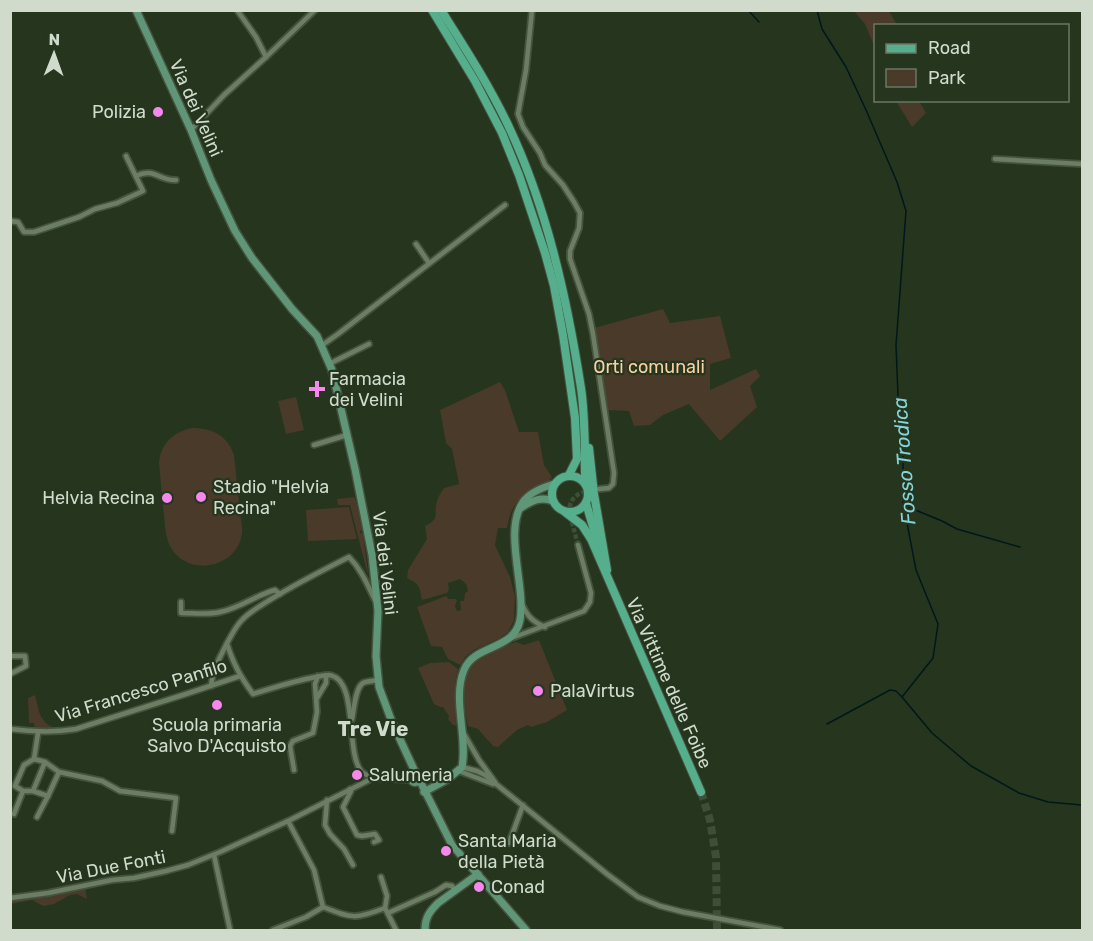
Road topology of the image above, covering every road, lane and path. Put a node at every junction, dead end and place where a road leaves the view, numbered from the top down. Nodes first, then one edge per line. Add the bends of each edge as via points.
1 (136, 10) edge
2 (237, 10) edge
3 (315, 10) edge
4 (432, 10) edge
5 (441, 10) edge
6 (532, 10) edge
7 (266, 57) junction
8 (191, 130) junction
9 (126, 156) dead end
10 (995, 159) dead end
11 (1083, 164) edge
12 (136, 176) junction
13 (176, 180) dead end
14 (505, 205) dead end
15 (10, 221) edge
16 (416, 244) dead end
17 (429, 263) junction
18 (369, 344) dead end
19 (321, 346) junction
20 (329, 364) junction
21 (583, 401) junction
22 (347, 435) junction
23 (314, 445) dead end
24 (569, 475) junction
25 (585, 483) junction
26 (554, 484) junction
27 (599, 489) tunnel mouth
28 (553, 501) junction
29 (586, 503) junction
30 (519, 510) junction
31 (565, 512) junction
32 (578, 545) tunnel mouth
33 (610, 586) junction
34 (280, 594) junction
35 (520, 600) junction
36 (182, 602) dead end
37 (377, 604) junction
38 (545, 627) junction
39 (508, 640) junction
40 (227, 644) junction
41 (10, 656) edge
42 (10, 674) edge
43 (326, 675) junction
44 (240, 676) junction
45 (318, 676) junction
46 (379, 680) junction
47 (211, 686) junction
48 (317, 698) junction
49 (351, 727) junction
50 (10, 729) edge
51 (462, 730) junction
52 (38, 733) junction
53 (34, 759) junction
54 (45, 762) junction
55 (460, 769) junction
56 (294, 770) dead end
57 (59, 772) junction
58 (412, 776) junction
59 (373, 778) junction
60 (499, 786) junction
61 (350, 789) junction
62 (23, 791) junction
63 (33, 791) junction
64 (424, 792) junction
65 (701, 792) tunnel mouth
66 (48, 796) junction
67 (327, 800) junction
68 (522, 806) junction
69 (14, 814) dead end
70 (37, 817) dead end
71 (288, 821) junction
72 (172, 831) dead end
73 (374, 842) dead end
74 (509, 843) dead end
75 (214, 855) junction
76 (353, 865) dead end
77 (478, 874) junction
78 (381, 877) dead end
79 (455, 891) junction
80 (10, 898) edge
81 (323, 907) junction
82 (387, 910) junction
83 (230, 930) edge
84 (273, 930) edge
85 (396, 930) edge
86 (425, 930) edge
87 (526, 930) edge
88 (780, 930) edge

1 - 8 street, Via dei Velini
2 - 7 street
3 - 7 street
4 - 24 main road via 502,133 545,253 564,335 575,418 577,459
5 - 21 main road via 495,101 530,181 568,313
6 - 27 street via 518,114 545,165 580,213 569,255 593,334 614,473 613,484
7 - 8 street
8 - 19 street, Via dei Velini via 235,231
9 - 12 street
10 - 11 street
12 - 13 street via 149,172
12 - 15 street via 144,191 79,217 34,232 24,232 18,222
14 - 17 street
16 - 17 street
17 - 19 street
18 - 20 street
19 - 20 street, Via dei Velini
20 - 22 street, Via dei Velini
21 - 25 main road
21 - 33 main road
22 - 23 street
22 - 37 street, Via dei Velini via 368,530
24 - 25 main road
24 - 26 main road
25 - 29 main road via 589,493
26 - 28 main road
26 - 30 street via 527,497
28 - 30 street via 541,498
28 - 31 main road
29 - 31 main road via 577,511
29 - 33 main road, Via Vittime delle Foibe
30 - 35 street via 515,523
31 - 33 main road, Via Vittime delle Foibe via 587,531
32 - 38 street via 590,602 584,611
33 - 65 main road, Via Vittime delle Foibe
34 - 36 street via 275,590 219,613 181,613
34 - 37 street via 349,557
34 - 40 street via 242,620
35 - 38 street via 532,621
35 - 39 street via 520,620
37 - 46 street, Via dei Velini
38 - 39 street
39 - 51 street via 474,656 464,669 460,697
40 - 44 street
40 - 47 street via 212,674
41 - 42 street via 25,656 26,666
43 - 45 street, Via Francesco Panfilo
43 - 48 street
43 - 49 street via 344,688
44 - 45 street, Via Francesco Panfilo via 253,694
44 - 47 street, Via Francesco Panfilo
45 - 48 street
46 - 49 street via 360,686
46 - 58 street, Via dei Velini
47 - 52 street, Via Francesco Panfilo via 76,729
48 - 56 street via 313,734 293,741 290,746
49 - 59 street via 358,765
50 - 52 street, Via Francesco Panfilo
51 - 55 street
51 - 60 street
52 - 53 street
53 - 54 street
53 - 62 street via 24,765 15,786
54 - 57 street
54 - 63 street
55 - 60 street
55 - 64 street
57 - 66 street
57 - 72 street via 102,781 120,791 176,798
58 - 59 street, Via Due Fonti
58 - 64 street, Via dei Velini
59 - 61 street, Via Due Fonti
60 - 68 street
61 - 67 street, Via Due Fonti
61 - 73 street via 343,807 357,835 375,834 379,840
62 - 63 street
62 - 69 street
63 - 66 street
64 - 77 street, Via dei Velini via 452,845
66 - 70 street
67 - 71 street, Via Due Fonti
67 - 76 street via 325,825
68 - 74 street
68 - 88 street via 638,897 683,912
71 - 75 street, Via Due Fonti
71 - 81 street via 314,870
75 - 80 street, Via Due Fonti via 161,873
75 - 83 street
77 - 79 street
77 - 87 street, Via dei Velini
78 - 82 street
79 - 82 street via 446,885
79 - 86 street via 428,914
81 - 82 street via 354,917
81 - 84 street
82 - 85 street

